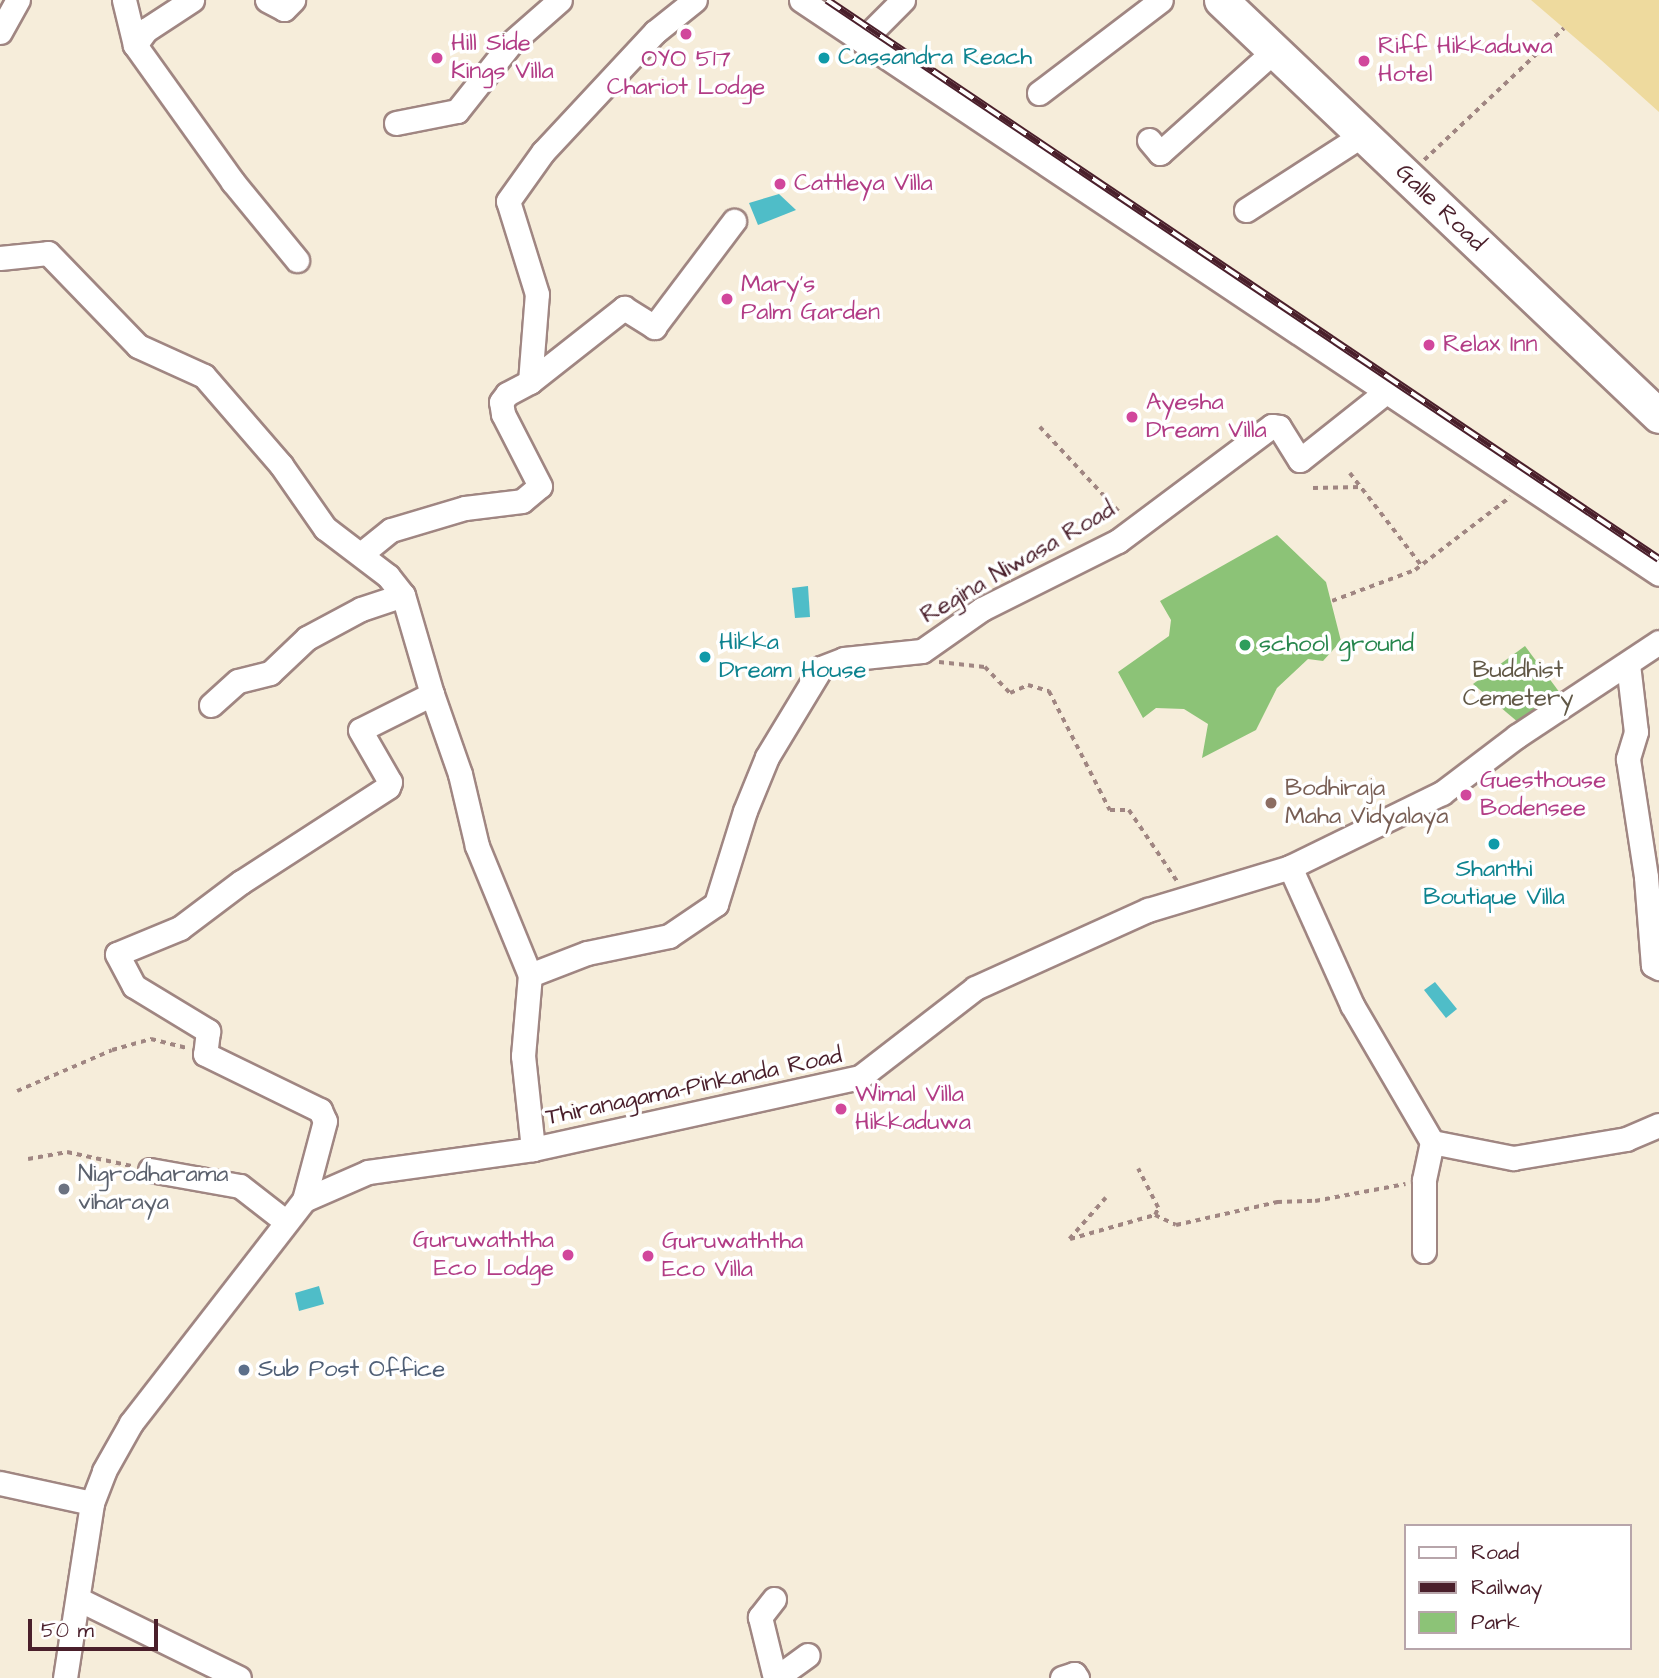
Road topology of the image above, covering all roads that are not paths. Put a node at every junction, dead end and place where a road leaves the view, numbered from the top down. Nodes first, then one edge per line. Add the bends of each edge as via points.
1 (18, 0) edge
2 (124, 0) edge
3 (192, 0) edge
4 (267, 0) edge
5 (293, 0) edge
6 (560, 0) edge
7 (695, 0) edge
8 (801, 0) edge
9 (904, 0) edge
10 (1161, 0) edge
11 (1221, 0) edge
12 (0, 32) edge
13 (862, 41) junction
14 (135, 45) junction
15 (1273, 52) junction
16 (1039, 93) dead end
17 (396, 122) dead end
18 (1364, 134) junction
19 (1149, 140) dead end
20 (1247, 210) dead end
21 (734, 221) dead end
22 (0, 258) edge
23 (297, 260) dead end
24 (530, 382) junction
25 (1387, 391) junction
26 (1659, 416) edge
27 (361, 554) junction
28 (1659, 573) edge
29 (403, 595) junction
30 (1659, 642) edge
31 (1628, 664) junction
32 (432, 694) junction
33 (211, 705) dead end
34 (1290, 867) junction
35 (1659, 968) edge
36 (530, 975) junction
37 (1659, 1125) edge
38 (1432, 1142) junction
39 (533, 1149) junction
40 (150, 1170) road end
41 (304, 1200) junction
42 (285, 1221) junction
43 (1424, 1251) dead end
44 (0, 1483) edge
45 (92, 1503) junction
46 (774, 1599) dead end
47 (80, 1600) junction
48 (808, 1655) dead end
49 (65, 1678) edge
50 (239, 1678) edge
51 (776, 1678) edge
52 (1062, 1678) edge
53 (1077, 1678) edge

1 - 12 street
2 - 14 street
3 - 14 street via 146,30
4 - 5 street via 284,9
6 - 17 street via 511,43 457,111
7 - 24 street via 654,32 543,152 508,201 537,294
8 - 13 street
9 - 13 street
10 - 16 street
11 - 15 highway, Galle Road
13 - 25 street
14 - 23 street via 233,182
15 - 18 highway, Galle Road
15 - 19 street via 1160,153
18 - 20 street
18 - 26 highway, Galle Road
21 - 24 street via 654,327 624,308
22 - 27 street via 48,253 138,346 204,376 281,465 325,528
24 - 27 street via 501,402 540,486 522,501 466,508 391,530
25 - 28 street
25 - 36 street, Regina Niwasa Road via 1300,460 1279,427 1272,426 1118,541 982,609 922,651 844,659 821,668 767,757 716,904 669,936 587,953
27 - 29 street
29 - 32 street
29 - 33 street via 361,609 307,638 270,673 238,681
30 - 31 street, Thiranagama-Pinkanda Road
31 - 34 street, Thiranagama-Pinkanda Road via 1517,736 1442,793
31 - 35 street via 1636,732 1628,759 1646,877 1653,965
32 - 36 street via 460,774 477,846
32 - 41 street via 360,730 390,782 388,787 241,881 180,928 117,954 134,986 208,1031 205,1054 320,1110 325,1121
34 - 38 street via 1352,1005
34 - 39 street, Thiranagama-Pinkanda Road via 1188,897 975,988 860,1077
36 - 39 street via 523,1056
37 - 38 street via 1626,1139 1513,1158
38 - 43 street via 1424,1180
39 - 41 street, Thiranagama-Pinkanda Road via 368,1172
40 - 42 street via 240,1186
41 - 42 street, Thiranagama-Pinkanda Road
42 - 45 street, Thiranagama-Pinkanda Road via 131,1423
44 - 45 street
45 - 47 street, Thiranagama-Pinkanda Road
46 - 51 street via 760,1617
47 - 49 street, Thiranagama-Pinkanda Road
47 - 50 street
48 - 51 street
52 - 53 street via 1074,1674

